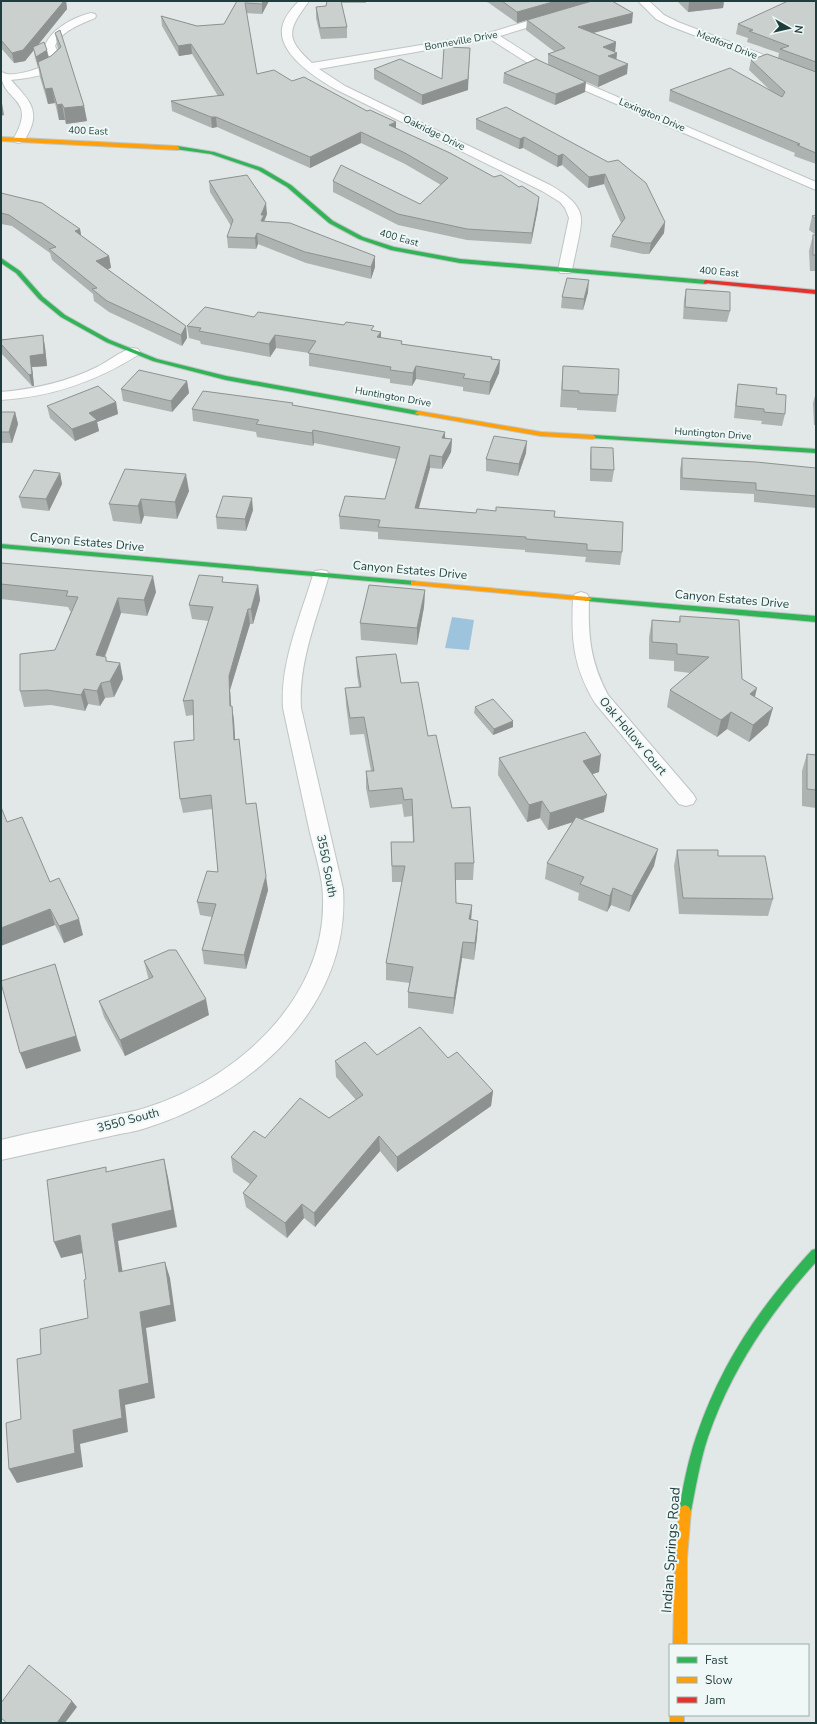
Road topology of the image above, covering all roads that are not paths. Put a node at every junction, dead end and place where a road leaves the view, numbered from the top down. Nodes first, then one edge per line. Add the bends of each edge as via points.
1 (304, 1) edge
2 (643, 1) edge
3 (564, 14) edge
4 (92, 16) dead end
5 (492, 36) junction
6 (310, 67) junction
7 (2, 77) edge
8 (816, 79) edge
9 (1, 139) edge
10 (19, 140) junction
11 (816, 186) edge
12 (1, 260) edge
13 (565, 270) junction
14 (816, 292) edge
15 (133, 352) junction
16 (1, 396) edge
17 (816, 451) edge
18 (1, 546) edge
19 (321, 575) junction
20 (581, 598) junction
21 (816, 619) edge
22 (686, 799) dead end
23 (1, 1150) edge
24 (816, 1254) edge
25 (680, 1644) edge

1 - 6 street, Oakridge Drive via 291,17 287,33 291,46
2 - 8 street, Medford Drive via 660,17 674,24
3 - 5 street, Bonneville Drive
4 - 7 street via 67,28 53,39 50,46 56,61 53,66
5 - 6 street, Bonneville Drive
5 - 11 street, Lexington Drive via 546,70
6 - 13 street, Oakridge Drive via 341,88 560,196 570,206 575,218
7 - 10 street via 28,109 28,119
9 - 10 street, 400 East
10 - 13 street, 400 East via 159,145 220,155 247,164 278,179 295,190 331,222 368,240 403,251 435,257
12 - 15 street, Huntington Drive via 18,272 41,298 64,316
13 - 14 street, 400 East
15 - 16 street via 102,371 67,385
15 - 17 street, Huntington Drive via 178,367 226,378 520,431 563,436
18 - 19 street, Canyon Estates Drive
19 - 20 street, Canyon Estates Drive
19 - 23 street, 3550 South via 295,665 291,693 294,722 333,889 333,924 327,954 307,998 274,1040 253,1059 229,1077 196,1096 146,1118
20 - 21 street, Canyon Estates Drive
20 - 22 street, Oak Hollow Court via 580,646 583,664 591,681 601,699
24 - 25 street, Indian Springs Road via 771,1304 747,1338 726,1375 708,1415 694,1459 686,1507

